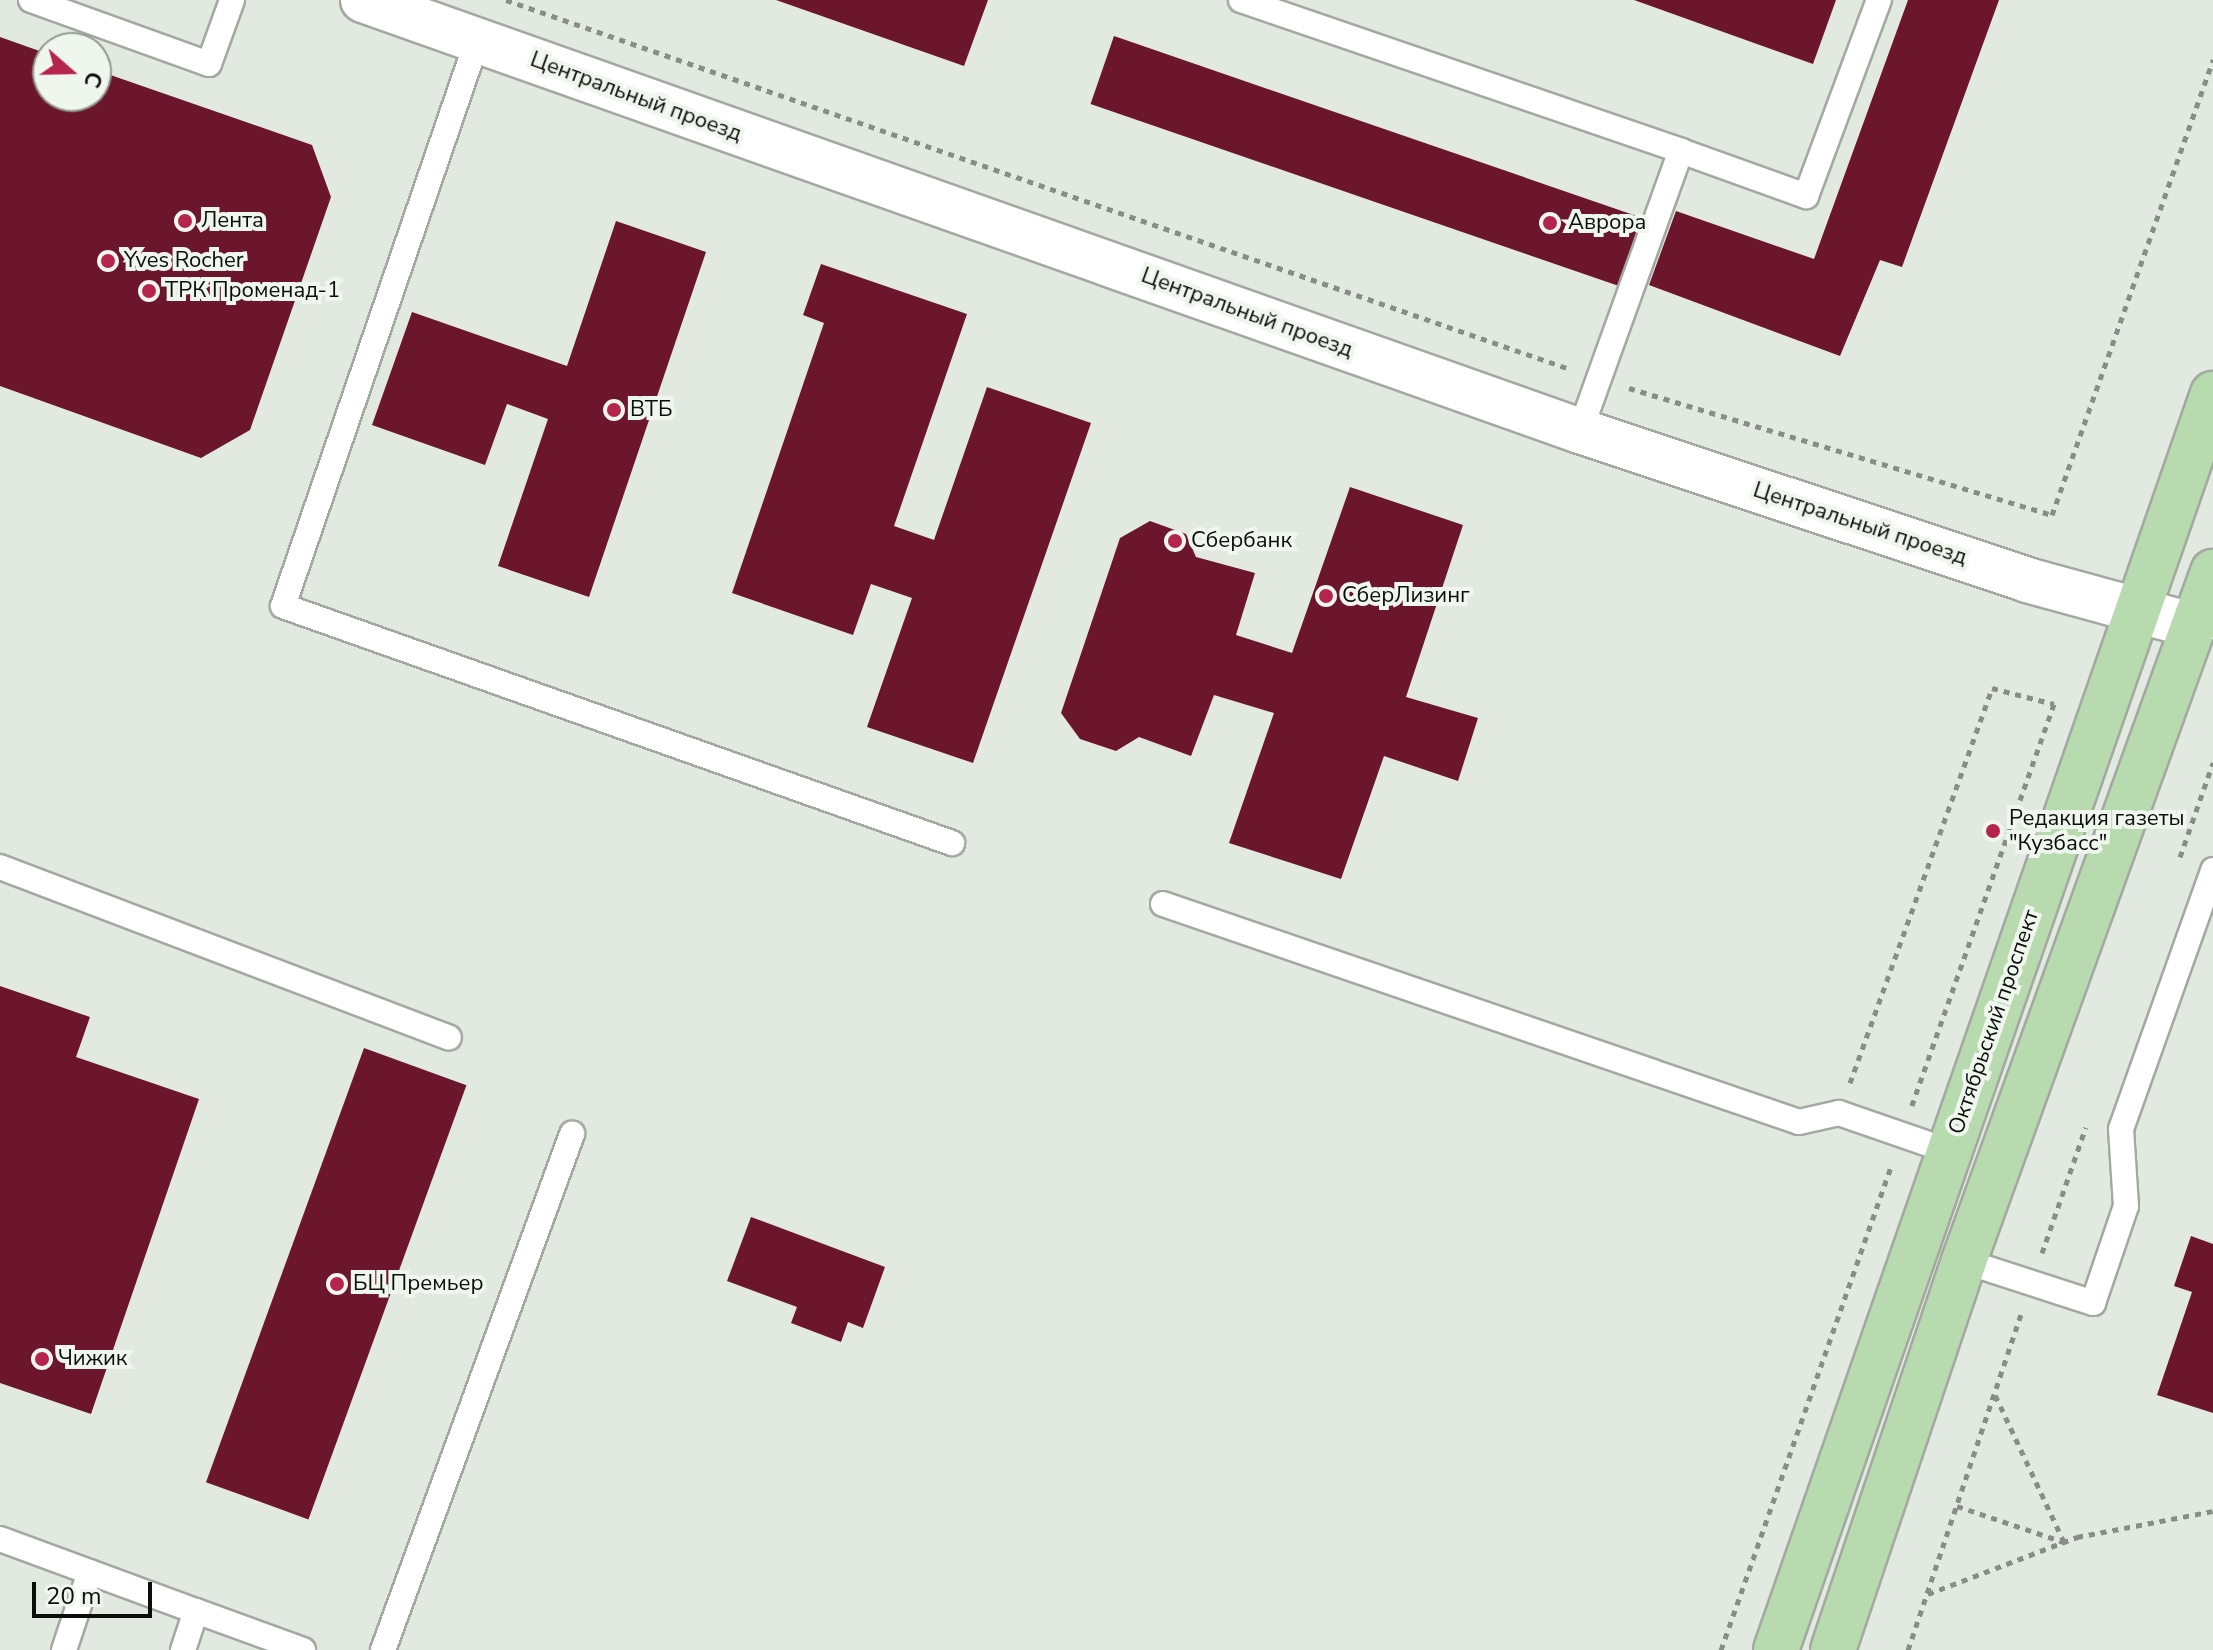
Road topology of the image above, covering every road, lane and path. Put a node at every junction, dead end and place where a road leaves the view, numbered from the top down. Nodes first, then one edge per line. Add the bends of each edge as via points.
1 (31, 0) edge
2 (232, 0) edge
3 (363, 0) edge
4 (506, 0) edge
5 (1241, 0) edge
6 (1879, 0) edge
7 (477, 41) junction
8 (2213, 60) edge
9 (1681, 151) junction
10 (1596, 378) junction
11 (2213, 394) edge
12 (1580, 431) junction
13 (2213, 572) edge
14 (2136, 610) junction
15 (2195, 626) junction
16 (1992, 688) dead end
17 (2213, 763) edge
18 (952, 843) dead end
19 (2177, 866) dead end
20 (0, 867) edge
21 (2213, 870) edge
22 (1163, 904) dead end
23 (449, 1038) dead end
24 (1839, 1113) junction
25 (2089, 1118) dead end
26 (572, 1134) dead end
27 (1949, 1151) junction
28 (1964, 1261) junction
29 (2033, 1280) junction
30 (1994, 1394) junction
31 (1957, 1506) junction
32 (2213, 1511) edge
33 (0, 1539) edge
34 (2064, 1542) junction
35 (90, 1572) junction
36 (1927, 1594) junction
37 (196, 1611) junction
38 (64, 1650) edge
39 (183, 1650) edge
40 (303, 1650) edge
41 (383, 1650) edge
42 (1776, 1650) edge
43 (1833, 1650) edge
44 (1908, 1650) edge

1 - 2 lane via 209,64
3 - 7 street, Центральный проезд
4 - 10 path
5 - 9 lane
6 - 9 lane via 1806,196
7 - 12 street, Центральный проезд
7 - 18 lane via 283,606
8 - 10 path via 2052,515
9 - 10 lane
10 - 12 lane
11 - 14 main road, Октябрьский проспект
12 - 14 street, Центральный проезд via 2027,580
13 - 15 main road
14 - 15 street, Центральный проезд
14 - 27 main road, Октябрьский проспект
15 - 28 main road
16 - 24 path
17 - 19 path
20 - 23 lane
21 - 29 lane via 2121,1129 2126,1206 2093,1303
22 - 24 lane via 1799,1122
24 - 27 lane
25 - 29 path
26 - 41 lane
27 - 42 main road, Октябрьский проспект
28 - 29 lane
28 - 43 main road
29 - 30 path
30 - 31 path
30 - 34 path
31 - 34 path
31 - 36 path
32 - 34 path
33 - 35 lane
34 - 36 path
35 - 37 lane
35 - 38 lane
36 - 44 path
37 - 39 lane
37 - 40 lane

